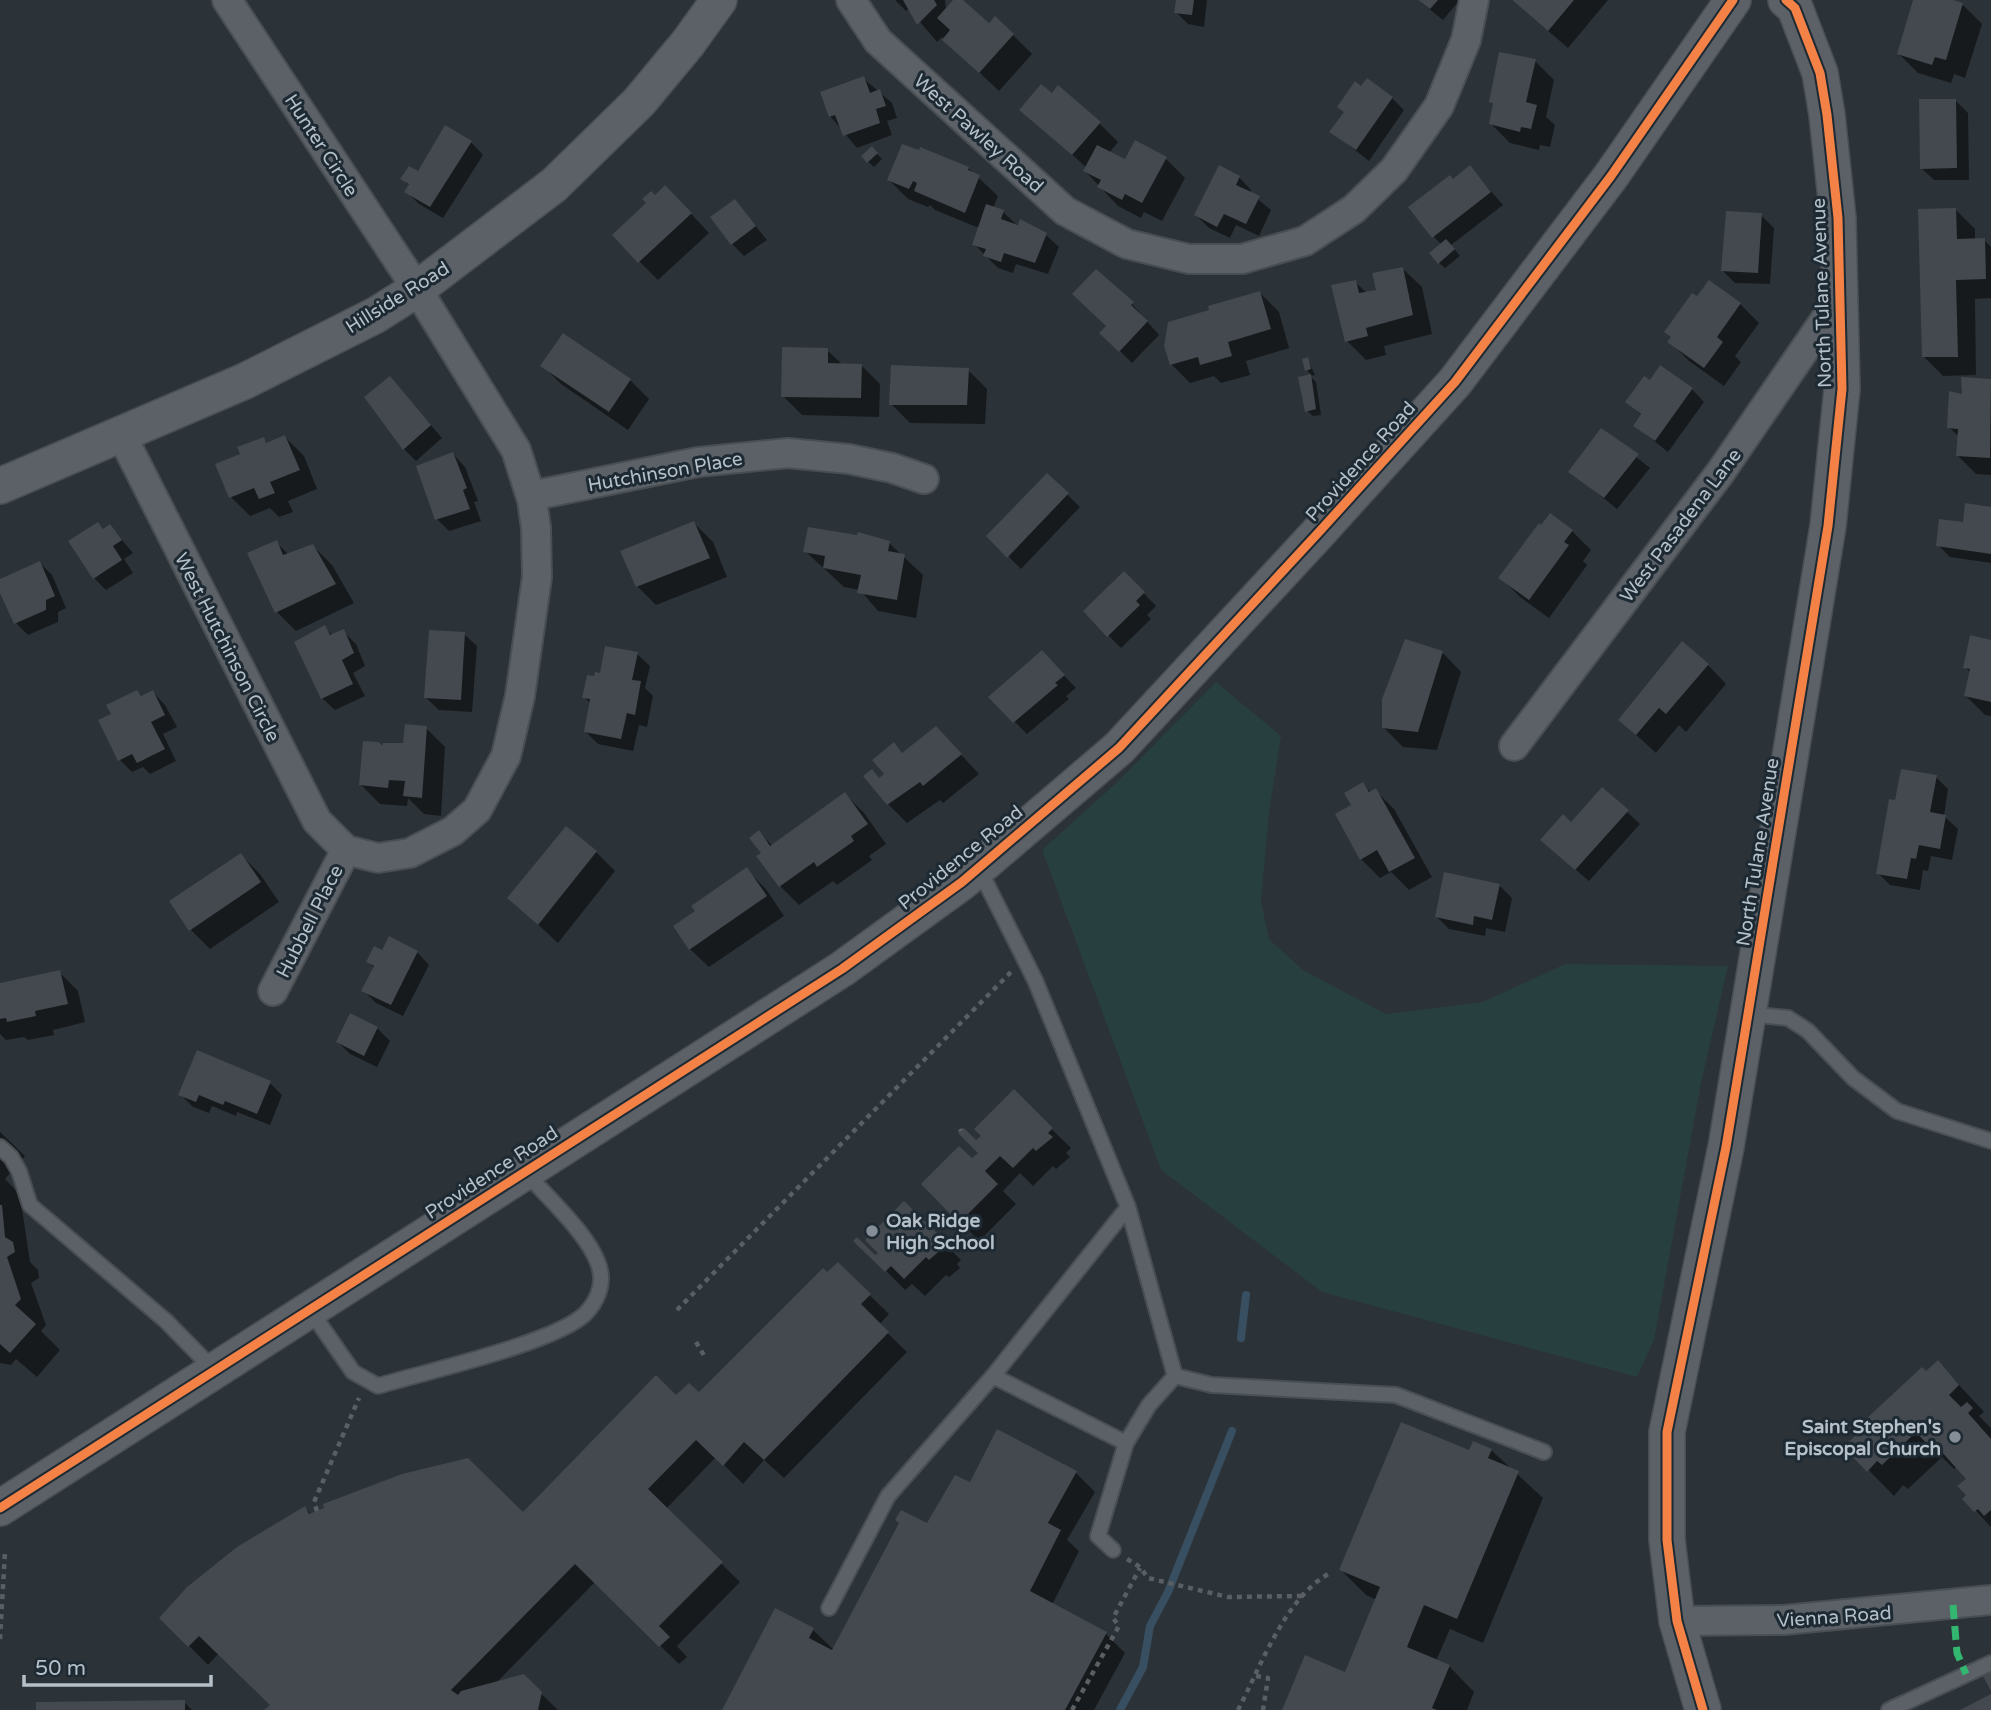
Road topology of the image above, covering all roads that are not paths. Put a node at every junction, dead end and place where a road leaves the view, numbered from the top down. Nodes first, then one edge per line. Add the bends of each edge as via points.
1 (228, 0) edge
2 (719, 0) edge
3 (851, 0) edge
4 (1474, 0) edge
5 (1733, 0) edge
6 (1786, 0) edge
7 (417, 289) junction
8 (1840, 299) junction
9 (122, 436) junction
10 (924, 479) dead end
11 (0, 486) edge
12 (531, 496) junction
13 (1514, 746) dead end
14 (346, 850) junction
15 (979, 869) junction
16 (273, 991) dead end
17 (1748, 1014) junction
18 (1991, 1141) edge
19 (0, 1147) edge
20 (525, 1172) junction
21 (1129, 1207) junction
22 (310, 1310) junction
23 (215, 1371) junction
24 (993, 1376) junction
25 (1175, 1376) junction
26 (1126, 1443) junction
27 (1544, 1452) dead end
28 (0, 1508) edge
29 (1113, 1550) road end
30 (1991, 1600) edge
31 (829, 1608) dead end
32 (1677, 1621) junction
33 (1991, 1663) edge
34 (1703, 1710) edge
35 (1889, 1710) edge

1 - 7 street, Hunter Circle
2 - 7 street, Hillside Road via 639,102 554,185
3 - 4 street, West Pawley Road via 878,41 1057,204 1127,244 1189,259 1242,259 1305,241 1354,209 1394,170 1439,106 1466,40
5 - 15 street, Providence Road via 1611,176 1455,382 1119,748
6 - 8 street, North Tulane Avenue via 1795,8 1820,73 1838,218
7 - 9 street, Hillside Road via 376,315 245,381
7 - 12 street, Hunter Circle via 516,450
8 - 13 street, West Pasadena Lane via 1720,473
8 - 17 street, North Tulane Avenue via 1842,389 1828,526
9 - 11 street, Hillside Road
9 - 14 street, West Hutchinson Circle via 317,821
10 - 12 street, Hutchinson Place via 849,459 788,453 698,462
12 - 14 street, Hunter Circle via 537,577 520,696 506,756 477,810 453,831 410,853 378,858
14 - 16 street, Hubbell Place
15 - 20 street, Providence Road via 842,968
15 - 21 lane via 1035,980
17 - 18 lane via 1788,1017 1853,1078 1897,1111
17 - 32 street, North Tulane Avenue via 1726,1147 1667,1432 1667,1540
19 - 23 lane via 19,1171 30,1205 166,1321
20 - 22 street, Providence Road
20 - 22 lane via 585,1241 600,1270 600,1294 585,1314 554,1333 378,1386 353,1372
21 - 24 lane
21 - 25 lane
22 - 23 street, Providence Road
23 - 28 street, Providence Road
24 - 26 lane
24 - 31 lane via 888,1496
25 - 26 lane via 1149,1405
25 - 27 lane via 1212,1385 1396,1395
26 - 29 lane via 1098,1536
30 - 32 street, Vienna Road via 1784,1620
32 - 34 street, North Tulane Avenue
33 - 35 lane

